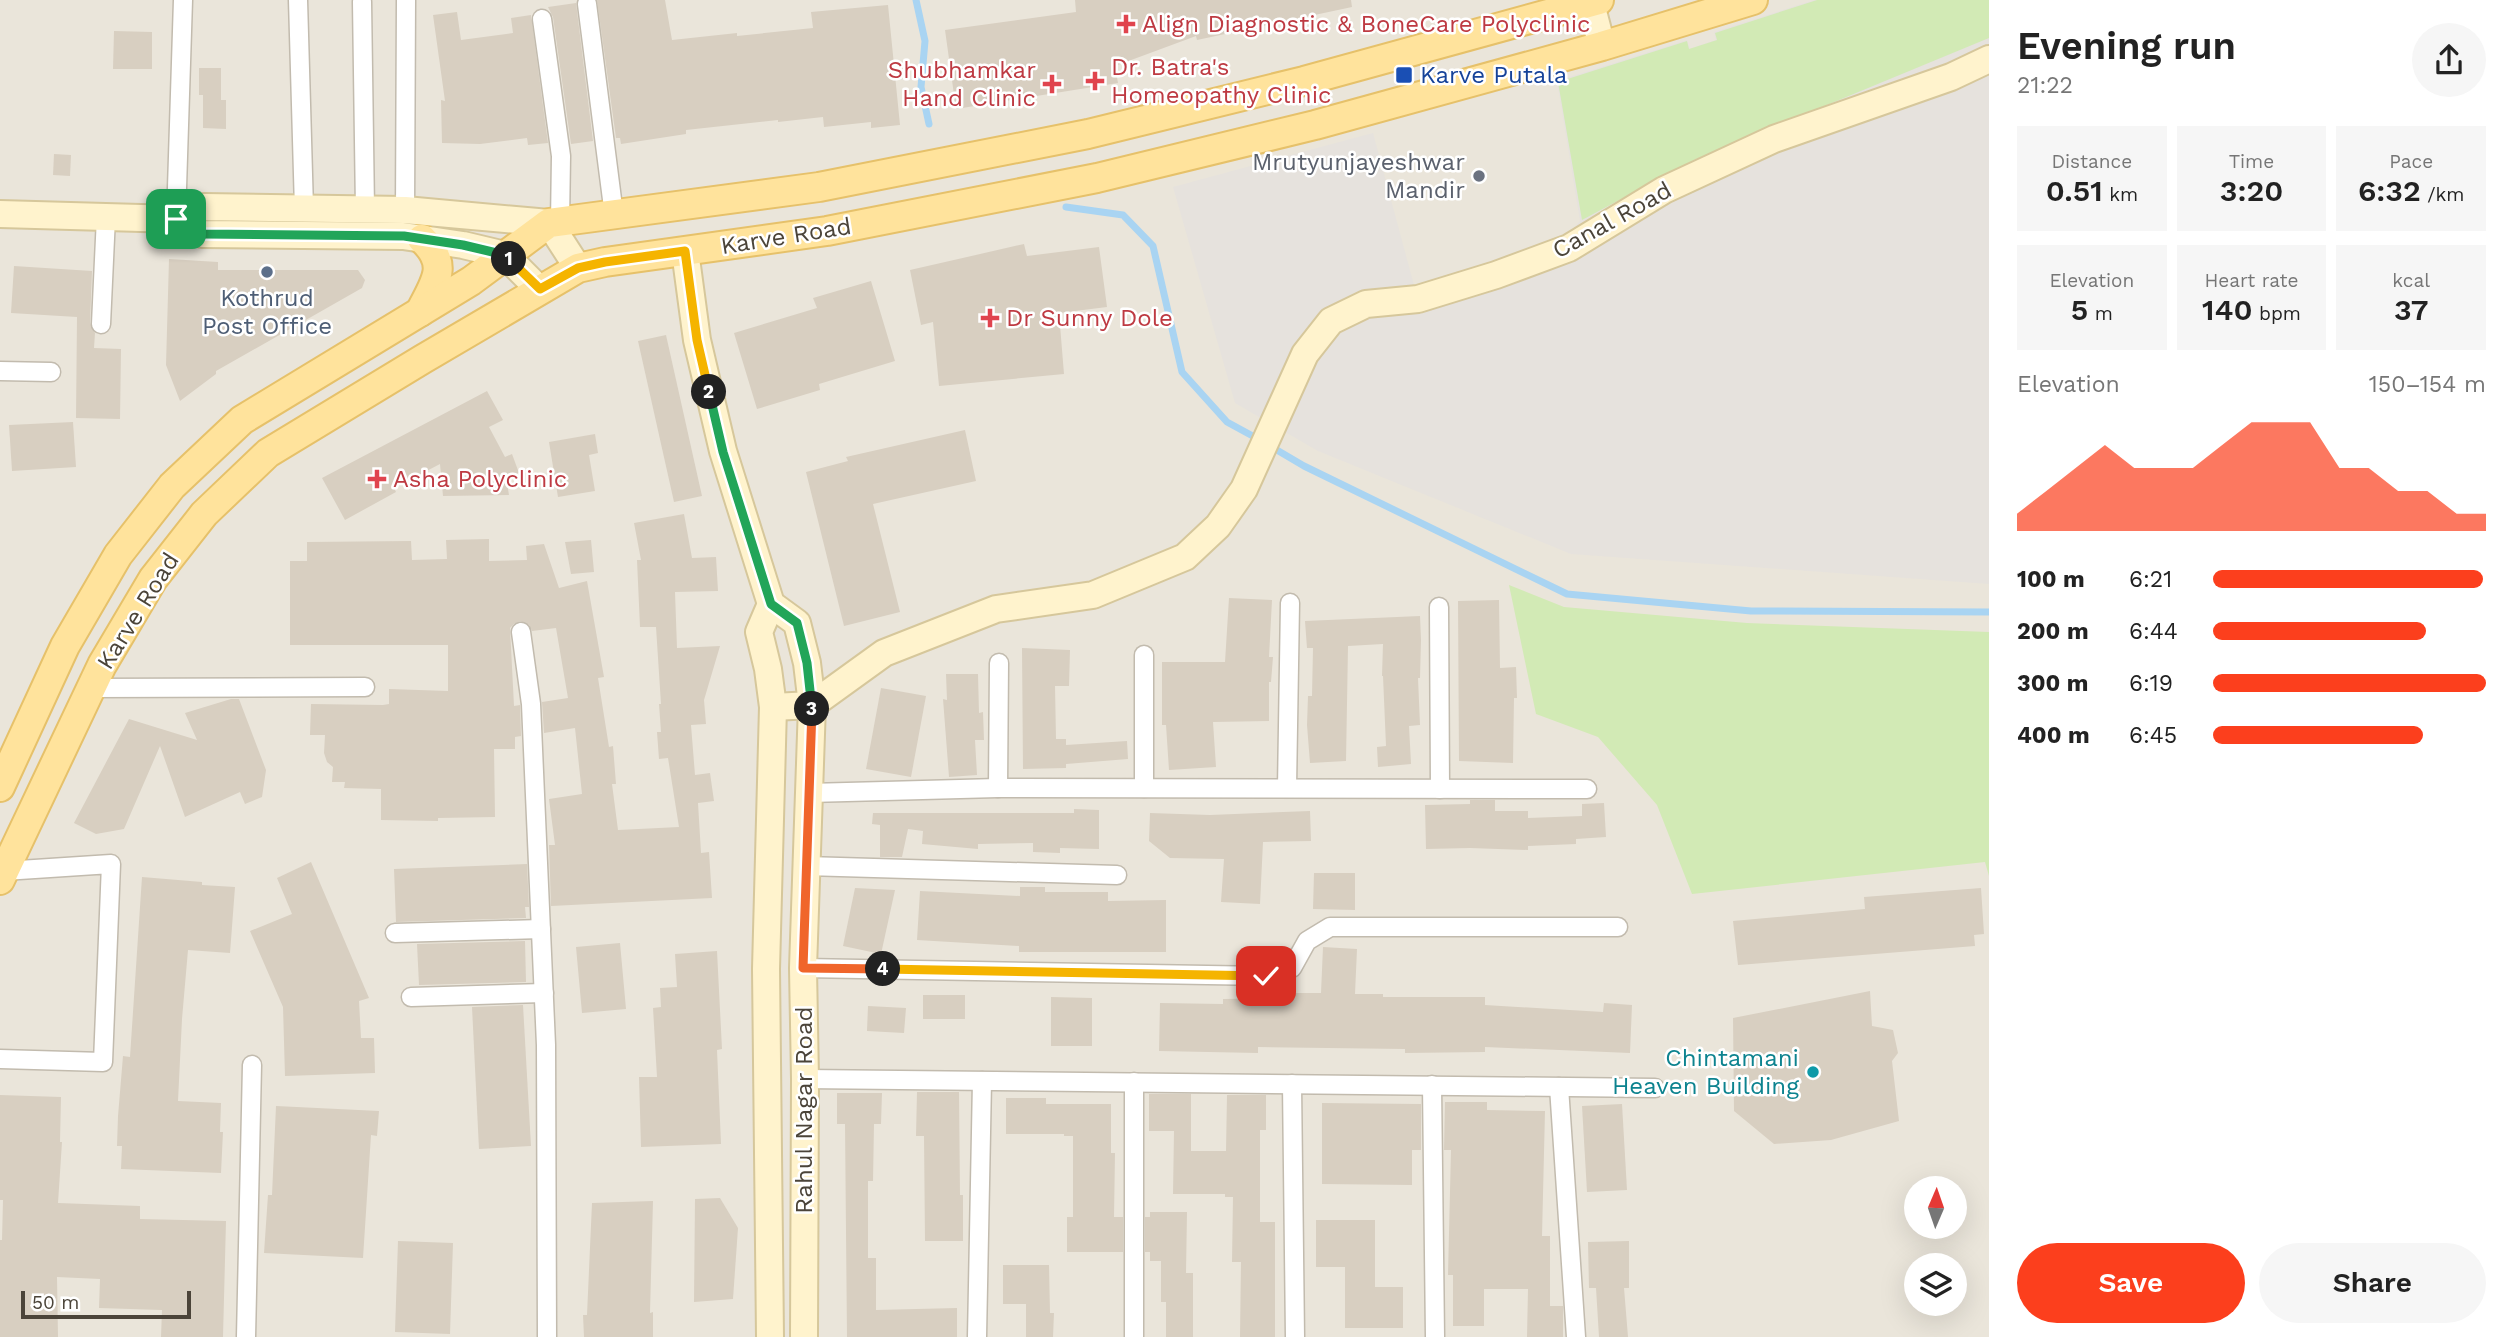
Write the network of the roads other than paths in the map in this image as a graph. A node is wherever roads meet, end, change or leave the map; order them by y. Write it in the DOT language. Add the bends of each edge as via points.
graph roads {
  1 [pos="183,0"];
  2 [pos="298,0"];
  3 [pos="406,0"];
  4 [pos="1753,0"];
  5 [pos="1593,1"];
  6 [pos="362,2"];
  7 [pos="587,4"];
  8 [pos="542,19"];
  9 [pos="1602,46"];
  10 [pos="1989,59"];
  11 [pos="304,209"];
  12 [pos="365,210"];
  13 [pos="405,210"];
  14 [pos="0,214"];
  15 [pos="614,215"];
  16 [pos="106,217"];
  17 [pos="176,219"];
  18 [pos="554,222"];
  19 [pos="422,239"];
  20 [pos="685,251"];
  21 [pos="505,255"];
  22 [pos="578,268"];
  23 [pos="540,289"];
  24 [pos="420,312"];
  25 [pos="101,324"];
  26 [pos="0,372"];
  27 [pos="51,372"];
  28 [pos="1290,603"];
  29 [pos="771,604"];
  30 [pos="1439,607"];
  31 [pos="521,632"];
  32 [pos="1144,655"];
  33 [pos="999,663"];
  34 [pos="365,687"];
  35 [pos="92,688"];
  36 [pos="812,705"];
  37 [pos="773,707"];
  38 [pos="0,787"];
  39 [pos="998,788"];
  40 [pos="1144,788"];
  41 [pos="1287,788"];
  42 [pos="1440,789"];
  43 [pos="1587,789"];
  44 [pos="809,793"];
  45 [pos="807,866"];
  46 [pos="1117,875"];
  47 [pos="2,876"];
  48 [pos="1618,927"];
  49 [pos="541,929"];
  50 [pos="395,933"];
  51 [pos="803,968"];
  52 [pos="544,993"];
  53 [pos="411,998"];
  54 [pos="0,1059"];
  55 [pos="252,1065"];
  56 [pos="805,1079"];
  57 [pos="982,1081"];
  58 [pos="1134,1082"];
  59 [pos="1292,1084"];
  60 [pos="1432,1086"];
  61 [pos="1559,1087"];
  62 [pos="1655,1088"];
  63 [pos="246,1337"];
  64 [pos="547,1337"];
  65 [pos="770,1337"];
  66 [pos="804,1337"];
  67 [pos="977,1337"];
  68 [pos="1134,1337"];
  69 [pos="1295,1337"];
  70 [pos="1435,1337"];
  71 [pos="1576,1337"];
  1 -- 17 [label="street"];
  2 -- 11 [label="street"];
  3 -- 13 [label="street"];
  4 -- 9 [label="main road, Karve Road"];
  5 -- 9 [label="street"];
  5 -- 15 [label="main road, Karve Road" via="1304,81 1088,134 820,187"];
  6 -- 12 [label="street"];
  7 -- 15 [label="street"];
  8 -- 18 [label="street" via="561,156"];
  9 -- 20 [label="main road, Karve Road" via="1315,125 1097,178 827,231"];
  10 -- 36 [label="street, Canal Road" via="1951,78 1774,139 1664,190 1569,248 1418,299 1366,304 1331,321 1306,354 1244,489 1218,526 1185,557 1093,595 996,609 884,653"];
  11 -- 12 [label="street"];
  11 -- 17 [label="street" via="204,207"];
  12 -- 13 [label="street"];
  13 -- 18 [label="street"];
  14 -- 16 [label="street"];
  15 -- 18 [label="main road, Karve Road"];
  16 -- 17 [label="street"];
  16 -- 25 [label="street"];
  17 -- 19 [label="street" via="202,234"];
  18 -- 21 [label="main road, Karve Road"];
  18 -- 22 [label="street"];
  19 -- 21 [label="street"];
  19 -- 24 [label="main road" via="433,250 439,268"];
  20 -- 22 [label="main road, Karve Road"];
  20 -- 29 [label="street" via="697,340 723,452"];
  21 -- 23 [label="street"];
  21 -- 24 [label="main road, Karve Road"];
  22 -- 23 [label="main road, Karve Road"];
  23 -- 35 [label="main road, Karve Road" via="268,453 204,514 153,579"];
  24 -- 38 [label="main road, Karve Road" via="242,420 172,486 118,555 65,646"];
  26 -- 27 [label="street"];
  28 -- 41 [label="street"];
  29 -- 36 [label="street, Rahul Nagar Road" via="797,623"];
  29 -- 37 [label="street, Rahul Nagar Road" via="759,632"];
  30 -- 42 [label="street"];
  31 -- 49 [label="street" via="531,704"];
  32 -- 40 [label="street"];
  33 -- 39 [label="street"];
  34 -- 35 [label="street"];
  35 -- 47 [label="main road, Karve Road"];
  36 -- 37 [label="street"];
  36 -- 44 [label="street, Rahul Nagar Road"];
  37 -- 65 [label="street, Rahul Nagar Road" via="766,969"];
  39 -- 40 [label="street"];
  39 -- 44 [label="street"];
  40 -- 41 [label="street"];
  41 -- 42 [label="street"];
  42 -- 43 [label="street"];
  44 -- 45 [label="street, Rahul Nagar Road"];
  45 -- 46 [label="street"];
  45 -- 51 [label="street, Rahul Nagar Road"];
  47 -- 54 [label="street" via="111,864 103,1062"];
  48 -- 51 [label="street" via="1330,927 1307,941 1292,968 1266,976"];
  49 -- 50 [label="street"];
  49 -- 52 [label="street"];
  51 -- 56 [label="street, Rahul Nagar Road"];
  52 -- 53 [label="street"];
  52 -- 64 [label="street"];
  55 -- 63 [label="street"];
  56 -- 57 [label="street"];
  56 -- 66 [label="street, Rahul Nagar Road"];
  57 -- 58 [label="street"];
  57 -- 67 [label="street"];
  58 -- 59 [label="street"];
  58 -- 68 [label="street"];
  59 -- 60 [label="street"];
  59 -- 69 [label="street"];
  60 -- 61 [label="street"];
  60 -- 70 [label="street"];
  61 -- 62 [label="street"];
  61 -- 71 [label="street"];
}
